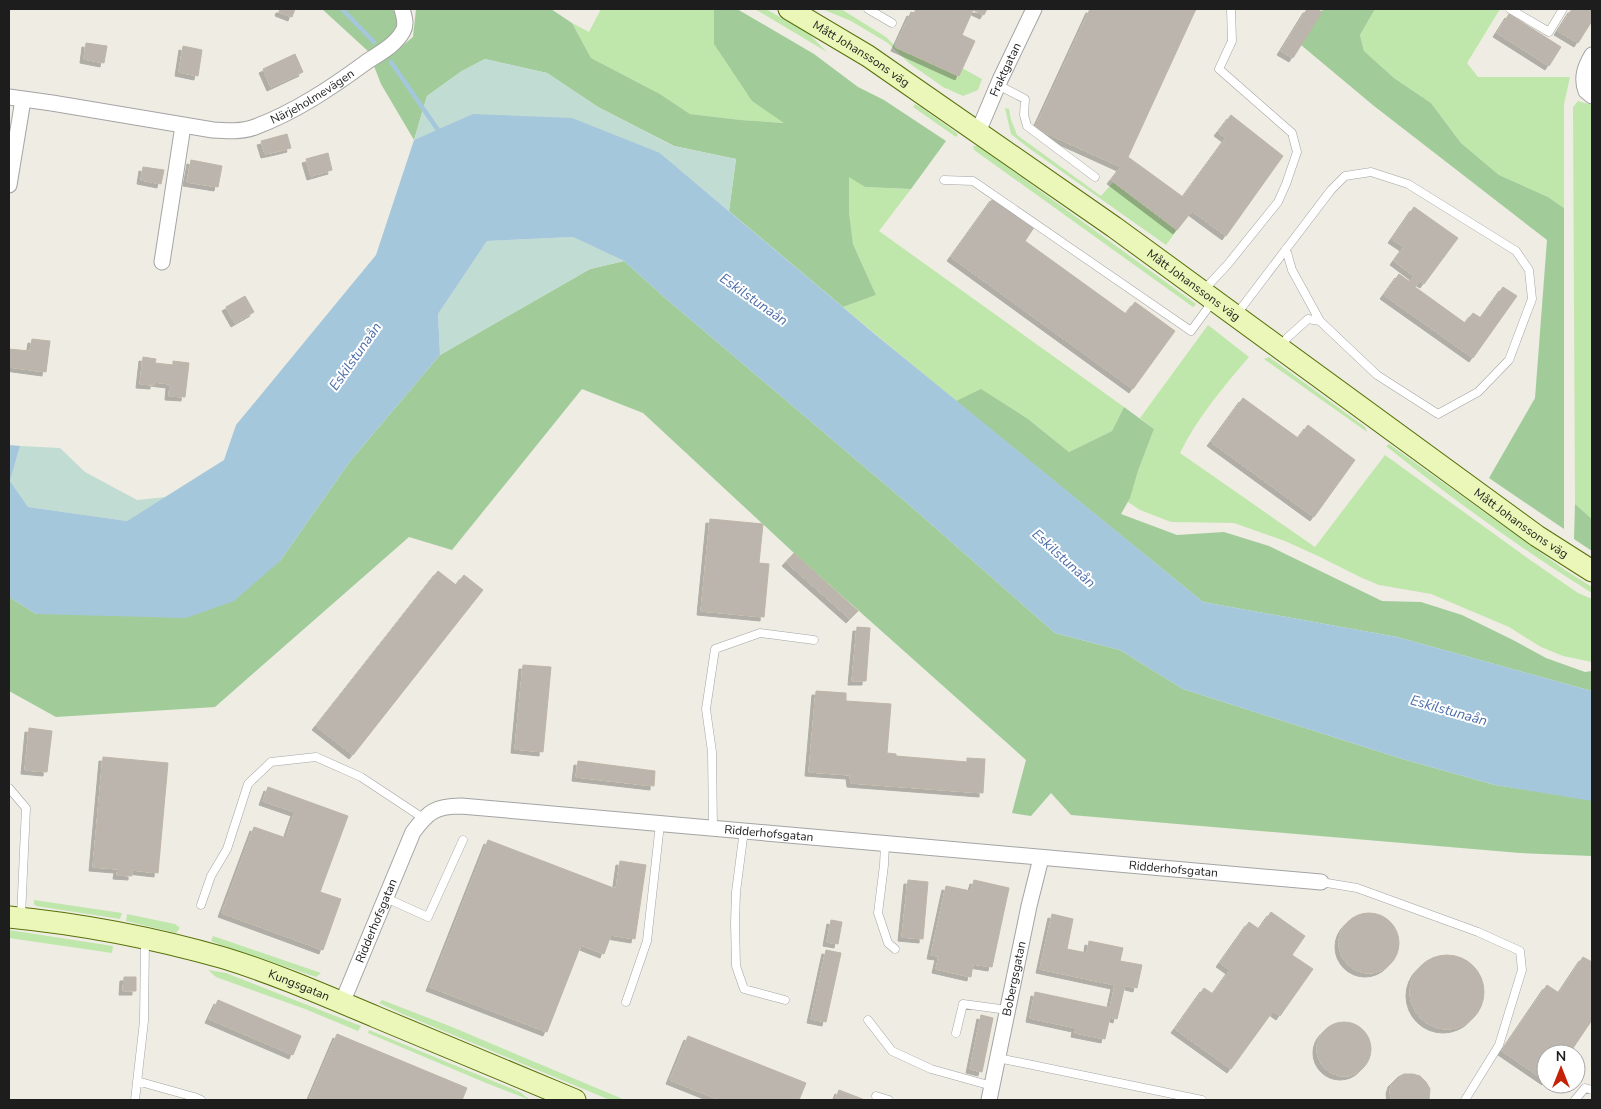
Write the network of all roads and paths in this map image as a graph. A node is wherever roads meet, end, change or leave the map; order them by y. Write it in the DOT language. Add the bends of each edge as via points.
graph roads {
  1 [pos="402,9"];
  2 [pos="789,9"];
  3 [pos="868,9"];
  4 [pos="1034,9"];
  5 [pos="1232,9"];
  6 [pos="1510,9"];
  7 [pos="1563,9"];
  8 [pos="892,23"];
  9 [pos="1592,55"];
  10 [pos="998,85"];
  11 [pos="1589,94"];
  12 [pos="16,98"];
  13 [pos="183,126"];
  14 [pos="978,132"];
  15 [pos="1095,177"];
  16 [pos="944,180"];
  17 [pos="9,184"];
  18 [pos="1286,249"];
  19 [pos="162,262"];
  20 [pos="1207,296"];
  21 [pos="1235,317"];
  22 [pos="1320,321"];
  23 [pos="1279,349"];
  24 [pos="1592,571"];
  25 [pos="814,640"];
  26 [pos="9,788"];
  27 [pos="423,818"];
  28 [pos="660,824"];
  29 [pos="713,828"];
  30 [pos="744,830"];
  31 [pos="463,840"];
  32 [pos="885,843"];
  33 [pos="1041,858"];
  34 [pos="1321,882"];
  35 [pos="386,898"];
  36 [pos="201,905"];
  37 [pos="15,918"];
  38 [pos="145,938"];
  39 [pos="895,949"];
  40 [pos="785,1000"];
  41 [pos="626,1002"];
  42 [pos="342,1003"];
  43 [pos="1008,1010"];
  44 [pos="868,1020"];
  45 [pos="956,1033"];
  46 [pos="998,1058"];
  47 [pos="137,1081"];
  48 [pos="1592,1090"];
  49 [pos="990,1093"];
  50 [pos="876,1096"];
  51 [pos="135,1100"];
  52 [pos="201,1100"];
  53 [pos="575,1100"];
  54 [pos="889,1100"];
  55 [pos="1202,1100"];
  56 [pos="1465,1100"];
  57 [pos="1575,1100"];
  1 -- 13 [label="street, Närjeholmevägen" via="404,30 392,45 308,101 254,128 226,131"];
  2 -- 14 [label="street, Mått Johanssons väg" via="868,56"];
  3 -- 8 [label="lane"];
  4 -- 10 [label="street, Fraktgatan"];
  5 -- 20 [label="lane" via="1232,41 1219,69 1292,132 1297,152 1278,202 1228,264"];
  6 -- 7 [label="lane" via="1549,32"];
  9 -- 11 [label="street" via="1584,71 1584,86"];
  10 -- 14 [label="street, Fraktgatan"];
  10 -- 15 [label="lane" via="1025,99 1027,126"];
  12 -- 13 [label="street, Närjeholmevägen"];
  12 -- 17 [label="street, Närjeholmevägen"];
  13 -- 19 [label="street"];
  14 -- 20 [label="street, Mått Johanssons väg"];
  16 -- 20 [label="lane" via="973,181 1191,331"];
  18 -- 21 [label="lane"];
  18 -- 22 [label="lane" via="1292,270"];
  18 -- 22 [label="lane" via="1345,176 1371,172 1408,184 1500,241 1516,251 1529,270 1532,299 1509,360 1478,392 1438,414 1377,375"];
  20 -- 21 [label="street, Mått Johanssons väg"];
  21 -- 23 [label="street, Mått Johanssons väg"];
  22 -- 23 [label="lane" via="1308,319"];
  23 -- 24 [label="street, Mått Johanssons väg" via="1537,536"];
  25 -- 29 [label="lane" via="760,633 715,649 706,709 712,752"];
  26 -- 37 [label="lane" via="26,808"];
  27 -- 28 [label="street, Ridderhofsgatan" via="435,809 461,806"];
  27 -- 35 [label="street, Ridderhofsgatan" via="413,832"];
  27 -- 36 [label="lane" via="361,777 316,757 271,762 248,784 228,850 211,876"];
  28 -- 29 [label="street, Ridderhofsgatan"];
  28 -- 41 [label="lane" via="647,941"];
  29 -- 30 [label="street, Ridderhofsgatan"];
  30 -- 32 [label="street, Ridderhofsgatan"];
  30 -- 40 [label="lane" via="736,892 736,966 744,988"];
  31 -- 35 [label="lane" via="428,917"];
  32 -- 33 [label="street, Ridderhofsgatan"];
  32 -- 39 [label="lane" via="878,913 888,943"];
  33 -- 34 [label="street, Ridderhofsgatan"];
  33 -- 43 [label="street, Bobergsgatan"];
  34 -- 56 [label="lane" via="1357,888 1478,932 1520,951 1522,970 1499,1045"];
  35 -- 42 [label="street, Ridderhofsgatan"];
  37 -- 38 [label="street, Kungsgatan"];
  38 -- 42 [label="street, Kungsgatan" via="225,959"];
  38 -- 47 [label="lane" via="144,1021"];
  42 -- 53 [label="street, Kungsgatan"];
  43 -- 45 [label="lane" via="963,1004"];
  43 -- 46 [label="street, Bobergsgatan"];
  44 -- 49 [label="lane" via="892,1050"];
  46 -- 49 [label="street, Bobergsgatan"];
  46 -- 55 [label="lane"];
  47 -- 51 [label="lane"];
  47 -- 52 [label="lane"];
  48 -- 57 [label="lane" via="1586,1088"];
  50 -- 54 [label="lane"];
}
